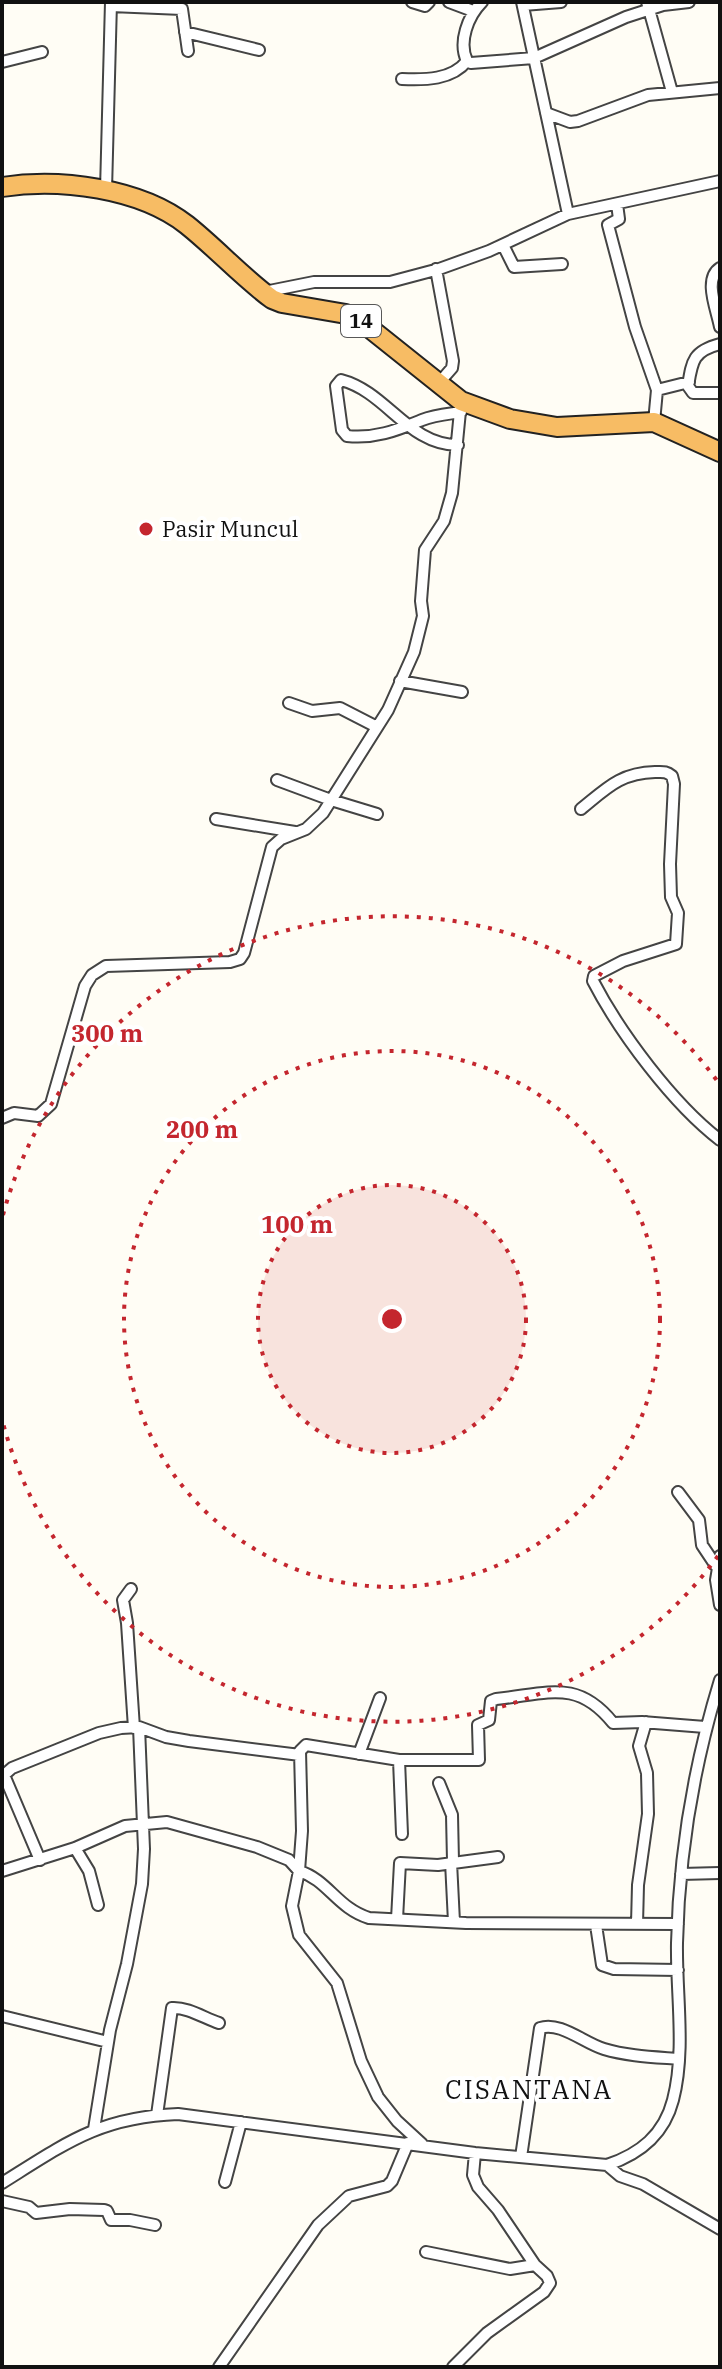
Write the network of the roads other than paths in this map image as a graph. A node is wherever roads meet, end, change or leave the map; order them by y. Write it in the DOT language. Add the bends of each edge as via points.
graph roads {
  1 [pos="412,2"];
  2 [pos="429,2"];
  3 [pos="449,2"];
  4 [pos="482,2"];
  5 [pos="561,2"];
  6 [pos="689,2"];
  7 [pos="522,3"];
  8 [pos="111,4"];
  9 [pos="648,6"];
  10 [pos="473,11"];
  11 [pos="185,32"];
  12 [pos="259,50"];
  13 [pos="188,51"];
  14 [pos="42,52"];
  15 [pos="534,58"];
  16 [pos="467,61"];
  17 [pos="2,62"];
  18 [pos="402,79"];
  19 [pos="720,88"];
  20 [pos="672,92"];
  21 [pos="546,113"];
  22 [pos="720,181"];
  23 [pos="2,187"];
  24 [pos="106,190"];
  25 [pos="617,204"];
  26 [pos="568,214"];
  27 [pos="503,245"];
  28 [pos="562,264"];
  29 [pos="720,268"];
  30 [pos="436,269"];
  31 [pos="263,292"];
  32 [pos="720,327"];
  33 [pos="720,344"];
  34 [pos="689,382"];
  35 [pos="438,384"];
  36 [pos="657,390"];
  37 [pos="720,393"];
  38 [pos="461,406"];
  39 [pos="654,422"];
  40 [pos="408,427"];
  41 [pos="458,445"];
  42 [pos="720,452"];
  43 [pos="400,681"];
  44 [pos="462,692"];
  45 [pos="289,703"];
  46 [pos="377,727"];
  47 [pos="277,780"];
  48 [pos="331,800"];
  49 [pos="581,809"];
  50 [pos="377,814"];
  51 [pos="216,819"];
  52 [pos="297,832"];
  53 [pos="2,1118"];
  54 [pos="720,1140"];
  55 [pos="678,1492"];
  56 [pos="718,1561"];
  57 [pos="131,1589"];
  58 [pos="720,1605"];
  59 [pos="719,1687"];
  60 [pos="380,1698"];
  61 [pos="646,1722"];
  62 [pos="705,1727"];
  63 [pos="136,1728"];
  64 [pos="359,1754"];
  65 [pos="300,1755"];
  66 [pos="399,1760"];
  67 [pos="439,1783"];
  68 [pos="143,1824"];
  69 [pos="402,1834"];
  70 [pos="75,1848"];
  71 [pos="498,1857"];
  72 [pos="40,1860"];
  73 [pos="452,1862"];
  74 [pos="2,1871"];
  75 [pos="299,1871"];
  76 [pos="720,1873"];
  77 [pos="681,1874"];
  78 [pos="98,1905"];
  79 [pos="397,1919"];
  80 [pos="454,1922"];
  81 [pos="637,1924"];
  82 [pos="678,1924"];
  83 [pos="596,1925"];
  84 [pos="678,1970"];
  85 [pos="2,2016"];
  86 [pos="219,2023"];
  87 [pos="108,2042"];
  88 [pos="679,2059"];
  89 [pos="157,2115"];
  90 [pos="241,2122"];
  91 [pos="94,2129"];
  92 [pos="408,2143"];
  93 [pos="424,2145"];
  94 [pos="475,2153"];
  95 [pos="521,2157"];
  96 [pos="607,2165"];
  97 [pos="225,2182"];
  98 [pos="2,2183"];
  99 [pos="2,2201"];
  100 [pos="155,2225"];
  101 [pos="720,2229"];
  102 [pos="426,2252"];
  103 [pos="535,2265"];
  104 [pos="219,2367"];
  105 [pos="453,2367"];
  1 -- 2 [label="street"];
  3 -- 10 [label="street"];
  4 -- 10 [label="street"];
  5 -- 7 [label="street"];
  6 -- 9 [label="street"];
  7 -- 15 [label="street"];
  8 -- 11 [label="street" via="181,9"];
  8 -- 24 [label="street"];
  9 -- 15 [label="street"];
  9 -- 20 [label="street"];
  10 -- 16 [label="street" via="463,52"];
  11 -- 12 [label="street"];
  11 -- 13 [label="street"];
  14 -- 17 [label="street"];
  15 -- 16 [label="street"];
  15 -- 21 [label="street"];
  16 -- 18 [label="street" via="456,73"];
  19 -- 20 [label="street"];
  20 -- 21 [label="street" via="635,99 578,121"];
  21 -- 26 [label="street"];
  22 -- 25 [label="street"];
  23 -- 24 [label="highway, 14" via="45,184"];
  24 -- 31 [label="highway, 14" via="185,223"];
  25 -- 26 [label="street"];
  25 -- 36 [label="street" via="619,219 608,225"];
  26 -- 27 [label="street"];
  27 -- 28 [label="street" via="514,267"];
  27 -- 30 [label="street"];
  29 -- 32 [label="street" via="711,282"];
  30 -- 31 [label="street" via="390,282 314,282"];
  30 -- 35 [label="street" via="453,361"];
  31 -- 35 [label="highway, 14" via="282,303 346,314 362,322"];
  33 -- 34 [label="street" via="696,355"];
  34 -- 36 [label="street"];
  34 -- 37 [label="street" via="693,393"];
  35 -- 38 [label="highway, 14"];
  36 -- 39 [label="street"];
  38 -- 39 [label="highway, 14" via="540,425"];
  38 -- 40 [label="street"];
  38 -- 41 [label="street"];
  39 -- 42 [label="highway, 14"];
  40 -- 40 [label="street" via="378,436 346,436 338,382 344,380 379,402"];
  40 -- 41 [label="street" via="436,444"];
  41 -- 43 [label="street" via="448,510 425,550 419,635"];
  43 -- 44 [label="street"];
  43 -- 46 [label="street"];
  45 -- 46 [label="street" via="312,711 345,709"];
  46 -- 48 [label="street"];
  47 -- 48 [label="street"];
  48 -- 50 [label="street"];
  48 -- 52 [label="street" via="314,822"];
  49 -- 54 [label="street" via="620,778 644,772 672,776 670,893 678,913 676,944 623,961 593,981 642,1056 696,1122"];
  51 -- 52 [label="street"];
  52 -- 53 [label="street" via="276,842 269,853 240,959 98,970 85,986 51,1104 38,1116 14,1113"];
  55 -- 56 [label="street" via="699,1520 702,1545"];
  56 -- 58 [label="street"];
  57 -- 63 [label="street" via="123,1600"];
  59 -- 62 [label="street"];
  60 -- 64 [label="street"];
  61 -- 62 [label="street"];
  61 -- 66 [label="street" via="613,1723 594,1702 570,1691 496,1699 491,1701 489,1720 478,1725 479,1760"];
  61 -- 81 [label="street" via="639,1746 647,1773 648,1814"];
  62 -- 77 [label="street"];
  63 -- 65 [label="street" via="177,1739"];
  63 -- 68 [label="street"];
  63 -- 72 [label="street" via="99,1733 7,1770 4,1780"];
  64 -- 65 [label="street" via="306,1745"];
  64 -- 66 [label="street"];
  65 -- 75 [label="street"];
  66 -- 69 [label="street"];
  67 -- 73 [label="street" via="452,1815"];
  68 -- 70 [label="street" via="125,1826"];
  68 -- 75 [label="street" via="183,1824 257,1847 289,1860"];
  68 -- 87 [label="street" via="142,1884"];
  70 -- 72 [label="street"];
  70 -- 78 [label="street" via="89,1871"];
  71 -- 73 [label="street"];
  72 -- 74 [label="street"];
  73 -- 79 [label="street" via="400,1863"];
  73 -- 80 [label="street"];
  75 -- 79 [label="street" via="320,1881 356,1914"];
  75 -- 93 [label="street" via="292,1906 299,1935 337,1983 378,2097"];
  76 -- 77 [label="street"];
  77 -- 82 [label="street"];
  79 -- 80 [label="street"];
  80 -- 83 [label="street"];
  81 -- 82 [label="street"];
  81 -- 83 [label="street"];
  82 -- 84 [label="street"];
  83 -- 84 [label="street" via="602,1965"];
  84 -- 88 [label="street"];
  85 -- 87 [label="street"];
  86 -- 89 [label="street" via="172,2008"];
  87 -- 91 [label="street"];
  88 -- 95 [label="street" via="604,2049 567,2031 540,2028"];
  88 -- 96 [label="street" via="673,2102 657,2134 646,2147"];
  89 -- 90 [label="street"];
  89 -- 91 [label="street"];
  90 -- 92 [label="street"];
  90 -- 97 [label="street"];
  91 -- 98 [label="street"];
  92 -- 93 [label="street"];
  92 -- 104 [label="street" via="387,2186 349,2196 322,2221"];
  93 -- 94 [label="street"];
  94 -- 95 [label="street"];
  94 -- 103 [label="street" via="474,2181"];
  95 -- 96 [label="street"];
  96 -- 101 [label="street"];
  99 -- 100 [label="street" via="36,2213 104,2210 111,2220"];
  102 -- 103 [label="street" via="510,2269"];
  103 -- 105 [label="street" via="550,2285 487,2333"];
}
